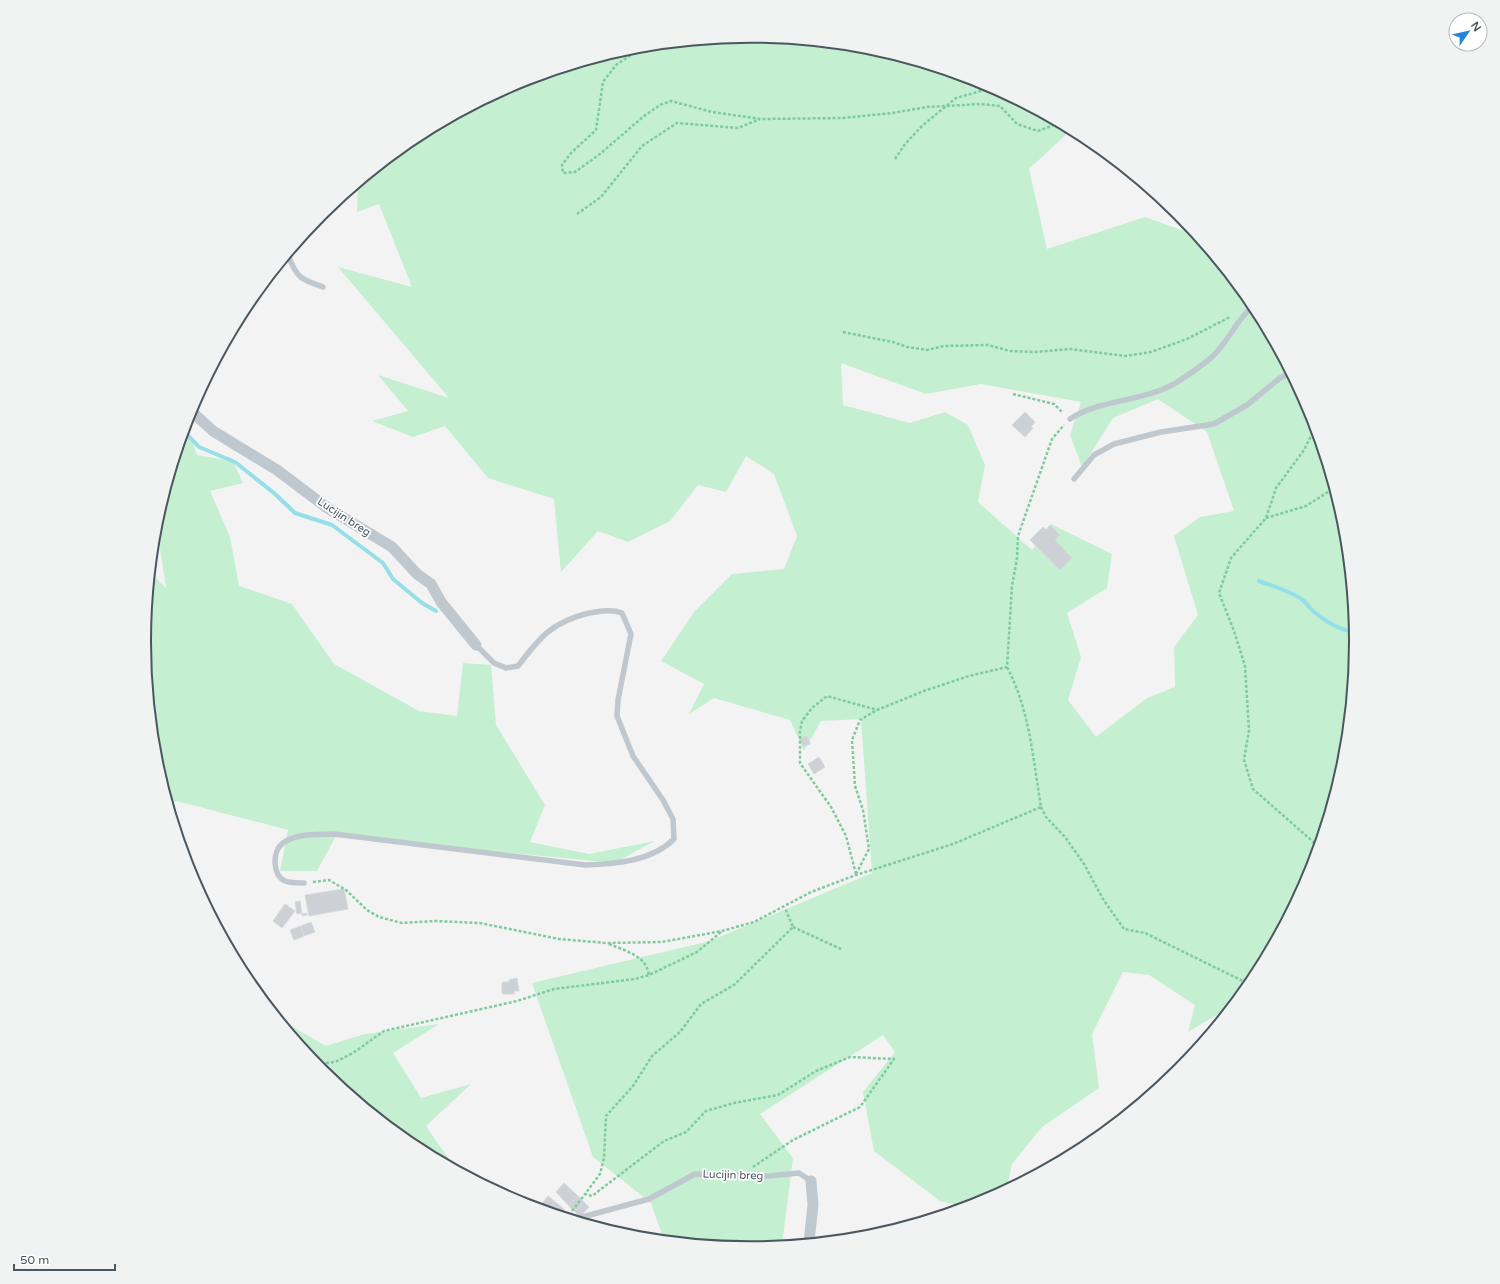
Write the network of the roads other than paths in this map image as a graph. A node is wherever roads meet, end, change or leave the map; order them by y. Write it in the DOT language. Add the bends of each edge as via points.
graph roads {
  1 [pos="290,259"];
  2 [pos="323,287"];
  3 [pos="1248,309"];
  4 [pos="1286,375"];
  5 [pos="196,416"];
  6 [pos="1070,419"];
  7 [pos="1074,478"];
  8 [pos="476,645"];
  9 [pos="304,884"];
  10 [pos="811,1180"];
  11 [pos="582,1217"];
  12 [pos="809,1238"];
  1 -- 2 [label="lane" via="303,280"];
  3 -- 6 [label="lane" via="1214,356 1174,384 1146,395 1079,413"];
  4 -- 7 [label="lane" via="1247,405 1214,424 1160,432 1114,444 1094,455"];
  5 -- 8 [label="street, Lucijin breg" via="213,431 277,470 326,507 392,547 417,574 431,584 441,602"];
  8 -- 9 [label="lane" via="494,663 506,668 518,666 536,643 554,626 570,618 611,610 622,613 631,634 617,716 633,756 673,819 674,839 665,848 645,856 615,864 585,865 334,834 296,837 281,844 275,854 275,865 285,881"];
  10 -- 11 [label="lane, Lucijin breg" via="799,1172 769,1176 695,1174 649,1199"];
  10 -- 12 [label="street, Lucijin breg"];
}
